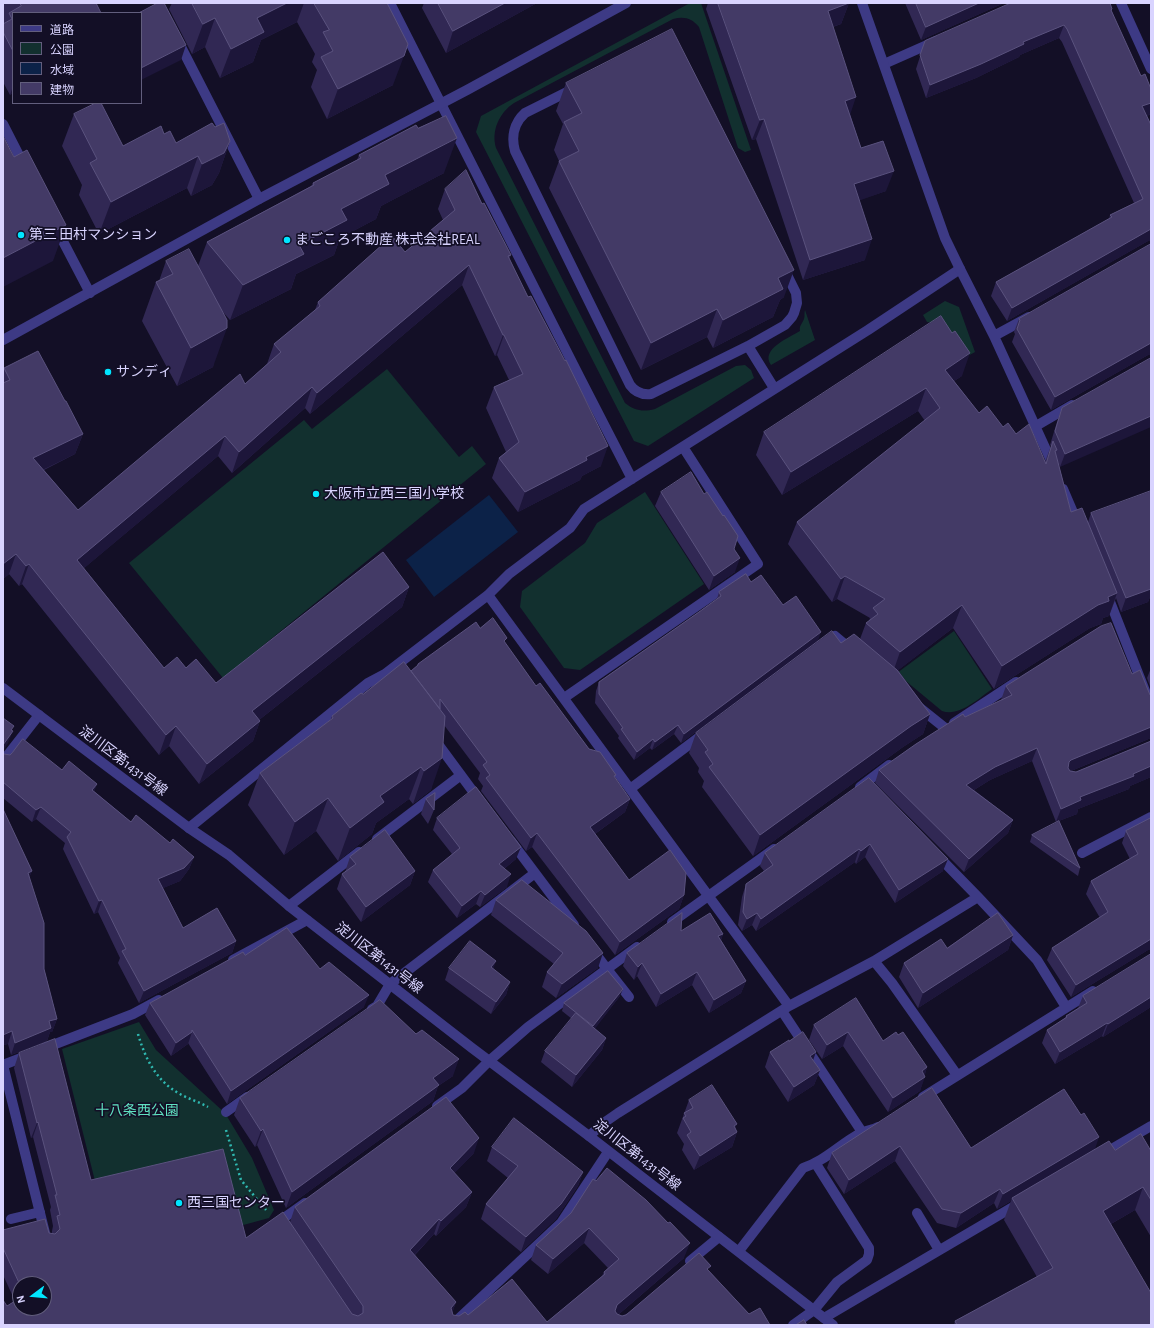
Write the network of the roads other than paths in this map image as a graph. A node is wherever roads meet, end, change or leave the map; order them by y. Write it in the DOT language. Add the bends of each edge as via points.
graph roads {
  1 [pos="390,3"];
  2 [pos="626,3"];
  3 [pos="862,3"];
  4 [pos="1121,3"];
  5 [pos="173,31"];
  6 [pos="944,38"];
  7 [pos="884,64"];
  8 [pos="1151,69"];
  9 [pos="441,103"];
  10 [pos="3,124"];
  11 [pos="31,178"];
  12 [pos="259,199"];
  13 [pos="52,220"];
  14 [pos="960,269"];
  15 [pos="90,293"];
  16 [pos="1035,313"];
  17 [pos="994,336"];
  18 [pos="3,340"];
  19 [pos="748,346"];
  20 [pos="774,388"];
  21 [pos="1083,399"];
  22 [pos="1036,426"];
  23 [pos="682,447"];
  24 [pos="632,478"];
  25 [pos="1081,531"];
  26 [pos="1102,582"];
  27 [pos="488,595"];
  28 [pos="1120,625"];
  29 [pos="1107,629"];
  30 [pos="816,651"];
  31 [pos="860,657"];
  32 [pos="385,674"];
  33 [pos="1022,679"];
  34 [pos="392,683"];
  35 [pos="3,688"];
  36 [pos="564,698"];
  37 [pos="914,703"];
  38 [pos="1151,706"];
  39 [pos="39,715"];
  40 [pos="428,732"];
  41 [pos="707,732"];
  42 [pos="3,761"];
  43 [pos="895,761"];
  44 [pos="461,775"];
  45 [pos="630,789"];
  46 [pos="852,792"];
  47 [pos="487,810"];
  48 [pos="1151,817"];
  49 [pos="189,828"];
  50 [pos="504,833"];
  51 [pos="782,843"];
  52 [pos="930,848"];
  53 [pos="1082,853"];
  54 [pos="535,873"];
  55 [pos="708,896"];
  56 [pos="978,897"];
  57 [pos="289,906"];
  58 [pos="307,920"];
  59 [pos="664,928"];
  60 [pos="578,931"];
  61 [pos="645,942"];
  62 [pos="588,944"];
  63 [pos="874,961"];
  64 [pos="221,966"];
  65 [pos="607,969"];
  66 [pos="390,984"];
  67 [pos="1103,985"];
  68 [pos="167,996"];
  69 [pos="629,997"];
  70 [pos="1066,1007"];
  71 [pos="785,1009"];
  72 [pos="364,1014"];
  73 [pos="489,1061"];
  74 [pos="3,1065"];
  75 [pos="957,1075"];
  76 [pos="258,1090"];
  77 [pos="912,1104"];
  78 [pos="226,1112"];
  79 [pos="427,1113"];
  80 [pos="887,1121"];
  81 [pos="1151,1126"];
  82 [pos="862,1132"];
  83 [pos="589,1136"];
  84 [pos="608,1152"];
  85 [pos="1096,1158"];
  86 [pos="816,1164"];
  87 [pos="313,1196"];
  88 [pos="1028,1198"];
  89 [pos="40,1212"];
  90 [pos="917,1213"];
  91 [pos="11,1219"];
  92 [pos="290,1232"];
  93 [pos="719,1237"];
  94 [pos="48,1243"];
  95 [pos="940,1250"];
  96 [pos="739,1251"];
  97 [pos="681,1269"];
  98 [pos="814,1310"];
  99 [pos="824,1318"];
  100 [pos="452,1325"];
  101 [pos="793,1325"];
  102 [pos="833,1325"];
  1 -- 9 [label="street"];
  2 -- 9 [label="street"];
  3 -- 7 [label="street"];
  4 -- 8 [label="street"];
  5 -- 12 [label="street"];
  6 -- 7 [label="street"];
  7 -- 14 [label="street" via="945,238"];
  9 -- 12 [label="street"];
  9 -- 24 [label="street"];
  10 -- 11 [label="street"];
  12 -- 15 [label="street"];
  13 -- 15 [label="street"];
  14 -- 17 [label="street"];
  14 -- 20 [label="street"];
  15 -- 18 [label="street"];
  16 -- 17 [label="street"];
  17 -- 22 [label="street"];
  19 -- 19 [label="street" via="651,394 643,394 633,388 515,151 513,132 524,113 671,40 796,293 796,308 789,321"];
  19 -- 20 [label="street"];
  20 -- 23 [label="street"];
  21 -- 22 [label="street"];
  22 -- 25 [label="street"];
  23 -- 24 [label="street"];
  23 -- 36 [label="street" via="758,564"];
  24 -- 27 [label="street" via="584,509 570,528 509,574"];
  26 -- 28 [label="street"];
  27 -- 32 [label="street"];
  27 -- 36 [label="street"];
  28 -- 29 [label="street"];
  28 -- 38 [label="street"];
  30 -- 31 [label="street" via="835,636"];
  32 -- 34 [label="street"];
  32 -- 49 [label="street" via="368,683"];
  33 -- 37 [label="street" via="942,730"];
  35 -- 39 [label="street, 淀川区第1431号線"];
  36 -- 45 [label="street"];
  39 -- 42 [label="street"];
  39 -- 49 [label="street, 淀川区第1431号線"];
  40 -- 44 [label="street"];
  41 -- 45 [label="street"];
  43 -- 46 [label="street" via="868,786"];
  44 -- 47 [label="street"];
  44 -- 57 [label="street"];
  45 -- 55 [label="street"];
  48 -- 53 [label="street"];
  49 -- 57 [label="street, 淀川区第1431号線" via="229,855"];
  50 -- 54 [label="street"];
  51 -- 55 [label="street"];
  52 -- 56 [label="street"];
  54 -- 60 [label="street"];
  54 -- 66 [label="street"];
  55 -- 59 [label="street"];
  55 -- 71 [label="street"];
  56 -- 63 [label="street"];
  56 -- 70 [label="street" via="1037,960"];
  57 -- 58 [label="street, 淀川区第1431号線"];
  58 -- 64 [label="street"];
  58 -- 66 [label="street, 淀川区第1431号線"];
  61 -- 65 [label="street"];
  62 -- 65 [label="street"];
  63 -- 71 [label="street"];
  63 -- 75 [label="street"];
  65 -- 69 [label="street"];
  65 -- 73 [label="street" via="528,1028"];
  66 -- 72 [label="street" via="376,1006"];
  66 -- 73 [label="street, 淀川区第1431号線"];
  67 -- 70 [label="street"];
  68 -- 74 [label="street" via="132,1014"];
  70 -- 75 [label="street"];
  71 -- 82 [label="street"];
  71 -- 83 [label="street" via="618,1113"];
  73 -- 79 [label="street" via="462,1088"];
  73 -- 83 [label="street, 淀川区第1431号線"];
  74 -- 89 [label="street"];
  75 -- 77 [label="street"];
  76 -- 78 [label="street"];
  80 -- 82 [label="street" via="874,1129"];
  81 -- 85 [label="street"];
  82 -- 86 [label="street"];
  83 -- 84 [label="street, 淀川区第1431号線"];
  84 -- 93 [label="street, 淀川区第1431号線"];
  84 -- 100 [label="street" via="561,1223"];
  86 -- 96 [label="street" via="803,1168"];
  86 -- 98 [label="street" via="868,1248 869,1254 867,1260 837,1282"];
  87 -- 92 [label="street" via="281,1220"];
  88 -- 95 [label="street"];
  89 -- 91 [label="street"];
  89 -- 94 [label="street"];
  90 -- 95 [label="street"];
  93 -- 96 [label="street, 淀川区第1431号線"];
  93 -- 97 [label="street"];
  95 -- 99 [label="street"];
  96 -- 98 [label="street, 淀川区第1431号線"];
  98 -- 99 [label="street, 淀川区第1431号線"];
  98 -- 101 [label="street"];
  99 -- 102 [label="street, 淀川区第1431号線"];
}
